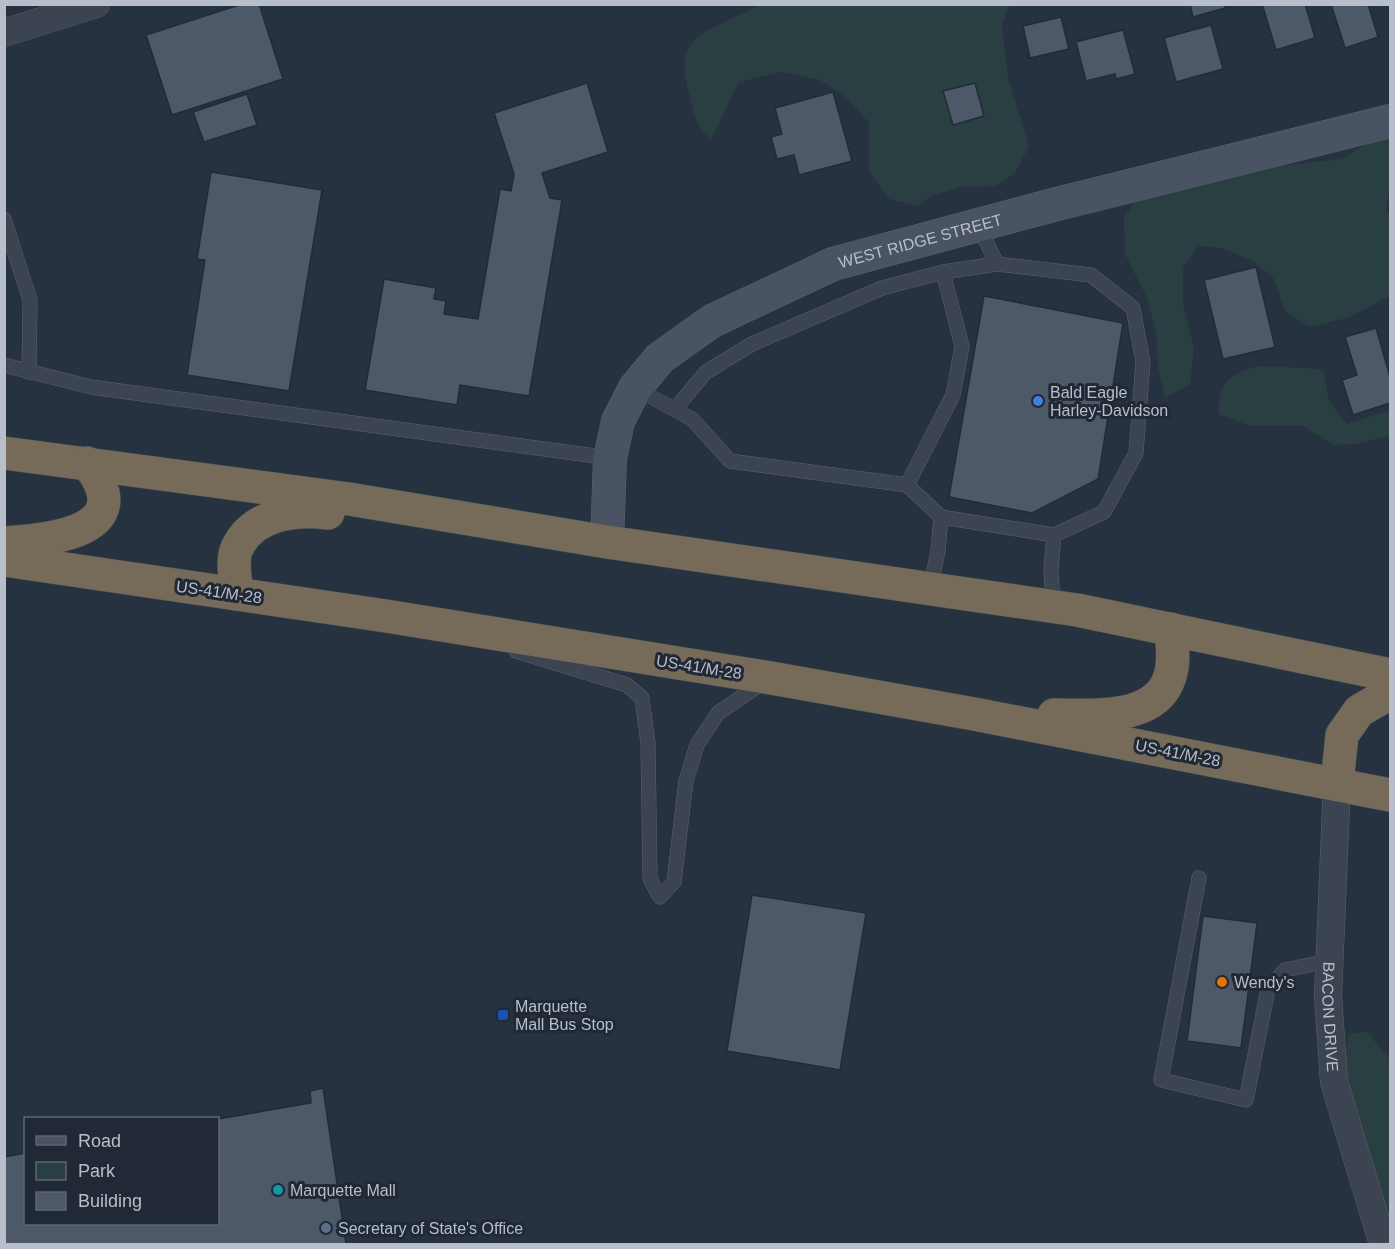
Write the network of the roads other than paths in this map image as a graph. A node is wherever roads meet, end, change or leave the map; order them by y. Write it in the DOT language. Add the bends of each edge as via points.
graph roads {
  1 [pos="96,4"];
  2 [pos="4,33"];
  3 [pos="1390,121"];
  4 [pos="4,219"];
  5 [pos="978,225"];
  6 [pos="997,264"];
  7 [pos="943,272"];
  8 [pos="4,365"];
  9 [pos="29,372"];
  10 [pos="635,388"];
  11 [pos="675,409"];
  12 [pos="4,453"];
  13 [pos="610,458"];
  14 [pos="87,463"];
  15 [pos="907,485"];
  16 [pos="941,517"];
  17 [pos="550,532"];
  18 [pos="1054,535"];
  19 [pos="608,542"];
  20 [pos="4,543"];
  21 [pos="4,560"];
  22 [pos="930,589"];
  23 [pos="237,594"];
  24 [pos="1053,606"];
  25 [pos="437,625"];
  26 [pos="1171,629"];
  27 [pos="1390,675"];
  28 [pos="771,678"];
  29 [pos="1390,693"];
  30 [pos="974,714"];
  31 [pos="1337,783"];
  32 [pos="1390,795"];
  33 [pos="1199,878"];
  34 [pos="1329,961"];
  35 [pos="1383,1245"];
  1 -- 2 [label="street"];
  3 -- 5 [label="street, WEST RIDGE STREET"];
  4 -- 9 [label="lane" via="30,300"];
  5 -- 6 [label="lane"];
  5 -- 10 [label="street, WEST RIDGE STREET" via="833,264 773,290 683,340 660,358"];
  6 -- 7 [label="lane"];
  6 -- 18 [label="lane" via="1092,275 1133,308 1143,362 1136,453 1104,512"];
  7 -- 11 [label="lane" via="882,288 752,344 705,372"];
  7 -- 15 [label="lane" via="962,345 953,395"];
  8 -- 9 [label="lane"];
  9 -- 13 [label="lane" via="91,387"];
  10 -- 11 [label="lane"];
  10 -- 13 [label="street, WEST RIDGE STREET" via="618,421"];
  11 -- 15 [label="lane" via="692,418 730,461"];
  12 -- 14 [label="highway"];
  13 -- 19 [label="street, WEST RIDGE STREET"];
  14 -- 17 [label="highway" via="349,499"];
  14 -- 20 [label="highway" via="99,477 104,494 105,502 97,517 66,537"];
  15 -- 16 [label="lane"];
  16 -- 18 [label="lane"];
  16 -- 22 [label="lane"];
  17 -- 19 [label="highway"];
  17 -- 23 [label="highway" via="462,533 304,510 283,513 252,528 237,548"];
  18 -- 24 [label="lane"];
  19 -- 22 [label="highway"];
  21 -- 23 [label="highway, US-41/M-28"];
  22 -- 24 [label="highway"];
  23 -- 25 [label="highway, US-41/M-28"];
  24 -- 26 [label="highway"];
  25 -- 28 [label="highway, US-41/M-28"];
  25 -- 28 [label="lane" via="627,685 642,698 648,743 650,879 660,897 674,882 686,781 697,745 718,713"];
  26 -- 27 [label="highway"];
  26 -- 30 [label="highway" via="1170,679 1155,698 1139,708 1086,715"];
  28 -- 30 [label="highway, US-41/M-28"];
  29 -- 31 [label="highway" via="1359,711 1342,735"];
  30 -- 31 [label="highway, US-41/M-28"];
  31 -- 32 [label="highway, US-41/M-28"];
  31 -- 34 [label="street, BACON DRIVE"];
  33 -- 34 [label="lane" via="1161,1080 1246,1100 1268,989 1285,970"];
  34 -- 35 [label="street, BACON DRIVE" via="1334,1082"];
}
